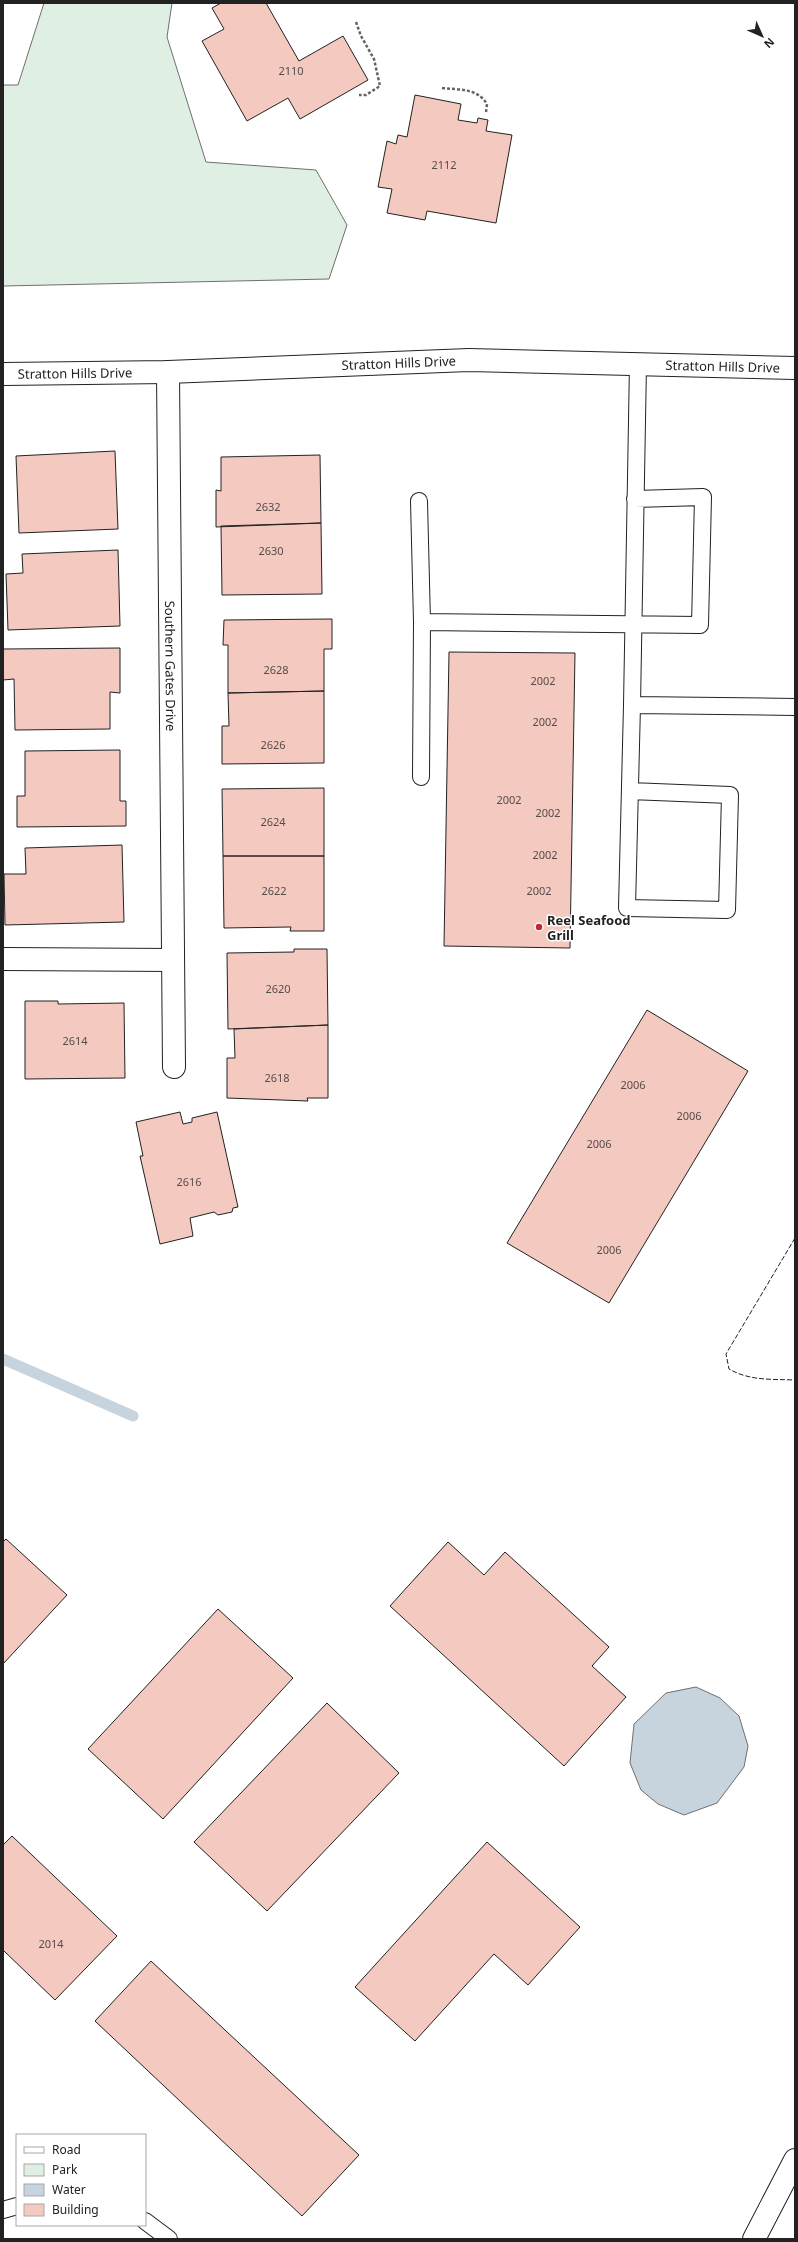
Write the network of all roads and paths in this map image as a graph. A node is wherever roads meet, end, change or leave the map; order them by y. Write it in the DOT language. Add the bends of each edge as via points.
graph roads {
  1 [pos="356,22"];
  2 [pos="442,88"];
  3 [pos="360,95"];
  4 [pos="486,112"];
  5 [pos="638,364"];
  6 [pos="795,368"];
  7 [pos="168,372"];
  8 [pos="3,374"];
  9 [pos="635,500"];
  10 [pos="419,501"];
  11 [pos="422,622"];
  12 [pos="633,625"];
  13 [pos="632,705"];
  14 [pos="795,707"];
  15 [pos="421,777"];
  16 [pos="630,791"];
  17 [pos="3,959"];
  18 [pos="173,960"];
  19 [pos="174,1067"];
  20 [pos="795,2160"];
  21 [pos="16,2206"];
  22 [pos="3,2210"];
  23 [pos="146,2222"];
  24 [pos="169,2239"];
  25 [pos="754,2239"];
  1 -- 3 [label="path" via="374,59 380,86 366,95"];
  2 -- 4 [label="path" via="476,93 487,104"];
  5 -- 6 [label="street, Stratton Hills Drive"];
  5 -- 7 [label="street, Stratton Hills Drive" via="469,360"];
  5 -- 9 [label="lane"];
  7 -- 8 [label="street, Stratton Hills Drive"];
  7 -- 18 [label="street, Southern Gates Drive"];
  9 -- 12 [label="lane"];
  9 -- 12 [label="lane" via="703,497 700,624"];
  10 -- 11 [label="lane"];
  11 -- 12 [label="lane"];
  11 -- 15 [label="lane"];
  12 -- 13 [label="lane"];
  13 -- 14 [label="lane"];
  13 -- 16 [label="lane"];
  16 -- 16 [label="lane" via="627,908 728,910 730,795"];
  17 -- 18 [label="street"];
  18 -- 19 [label="street, Southern Gates Drive"];
  20 -- 25 [label="street"];
  21 -- 22 [label="lane"];
  23 -- 24 [label="lane"];
}
